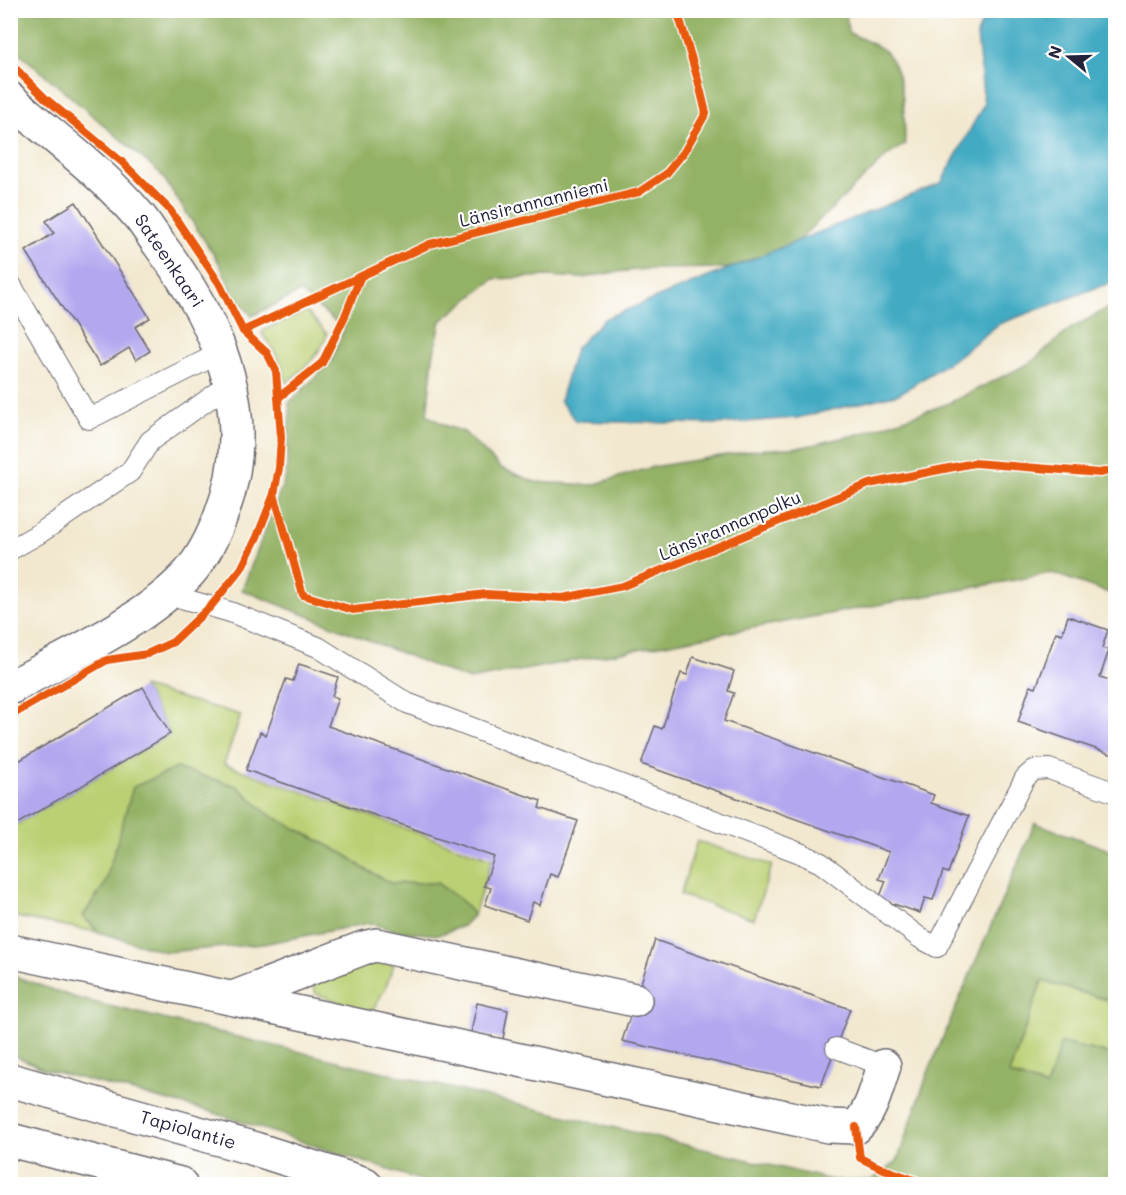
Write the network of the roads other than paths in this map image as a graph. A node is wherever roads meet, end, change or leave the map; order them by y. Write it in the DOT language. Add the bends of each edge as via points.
graph roads {
  1 [pos="10,99"];
  2 [pos="10,283"];
  3 [pos="227,367"];
  4 [pos="10,550"];
  5 [pos="167,594"];
  6 [pos="10,688"];
  7 [pos="1116,793"];
  8 [pos="10,951"];
  9 [pos="233,999"];
  10 [pos="635,1000"];
  11 [pos="836,1048"];
  12 [pos="884,1066"];
  13 [pos="10,1080"];
  14 [pos="10,1140"];
  15 [pos="180,1185"];
  16 [pos="365,1185"];
  1 -- 3 [label="street, Sateenkaari" via="74,152 139,215 189,286"];
  2 -- 3 [label="lane" via="88,419"];
  3 -- 4 [label="lane" via="150,441 130,472"];
  3 -- 5 [label="street, Sateenkaari" via="237,458 226,504 191,571"];
  5 -- 6 [label="street, Sateenkaari" via="112,631"];
  5 -- 7 [label="lane" via="230,612 318,647 407,703 800,853 821,863 937,947 1025,778 1034,770 1049,769"];
  8 -- 9 [label="street"];
  9 -- 10 [label="street" via="376,945"];
  9 -- 12 [label="street" via="844,1127 856,1127 862,1121"];
  11 -- 12 [label="lane"];
  13 -- 16 [label="street, Tapiolantie" via="255,1149"];
  14 -- 15 [label="street"];
}
